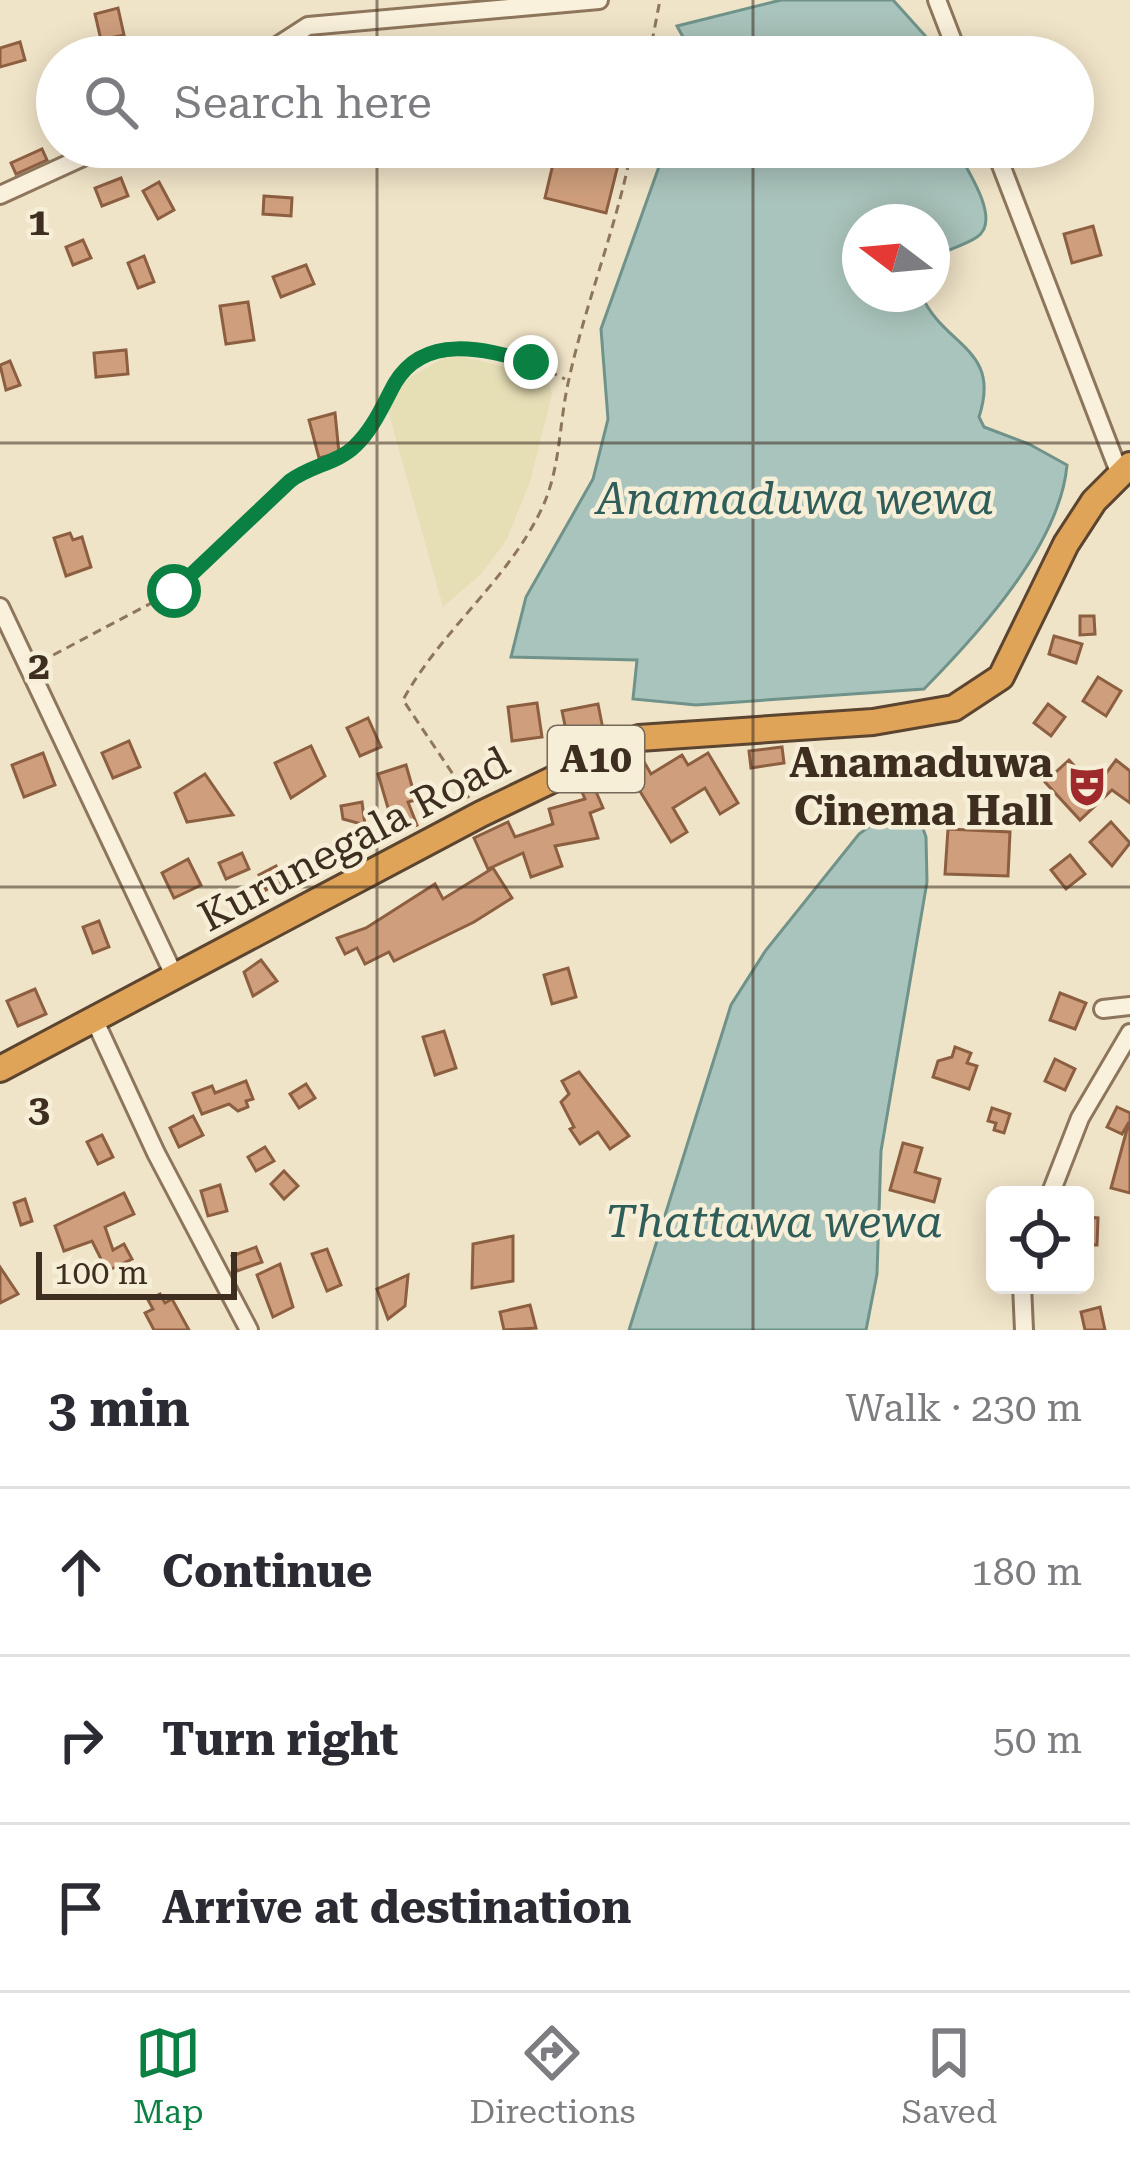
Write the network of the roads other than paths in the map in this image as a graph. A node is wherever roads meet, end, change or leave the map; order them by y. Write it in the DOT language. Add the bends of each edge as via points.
graph roads {
  1 [pos="598,0"];
  2 [pos="937,0"];
  3 [pos="293,36"];
  4 [pos="951,36"];
  5 [pos="59,168"];
  6 [pos="1003,168"];
  7 [pos="0,195"];
  8 [pos="1125,468"];
  9 [pos="0,607"];
  10 [pos="175,976"];
  11 [pos="1130,1006"];
  12 [pos="1103,1009"];
  13 [pos="94,1019"];
  14 [pos="1130,1033"];
  15 [pos="0,1069"];
  16 [pos="1054,1186"];
  17 [pos="1022,1294"];
  18 [pos="249,1330"];
  19 [pos="1024,1330"];
  1 -- 3 [label="street" via="308,26"];
  2 -- 4 [label="street"];
  5 -- 7 [label="street"];
  6 -- 8 [label="street"];
  8 -- 10 [label="highway, Kurunegala Road / A10" via="1066,544 1001,677 954,708 873,722 639,738"];
  9 -- 10 [label="street"];
  10 -- 13 [label="highway, Kurunegala Road / A10"];
  11 -- 12 [label="street"];
  13 -- 15 [label="highway, Kurunegala Road / A10"];
  13 -- 18 [label="street"];
  14 -- 16 [label="street" via="1080,1118"];
  17 -- 19 [label="street"];
}
